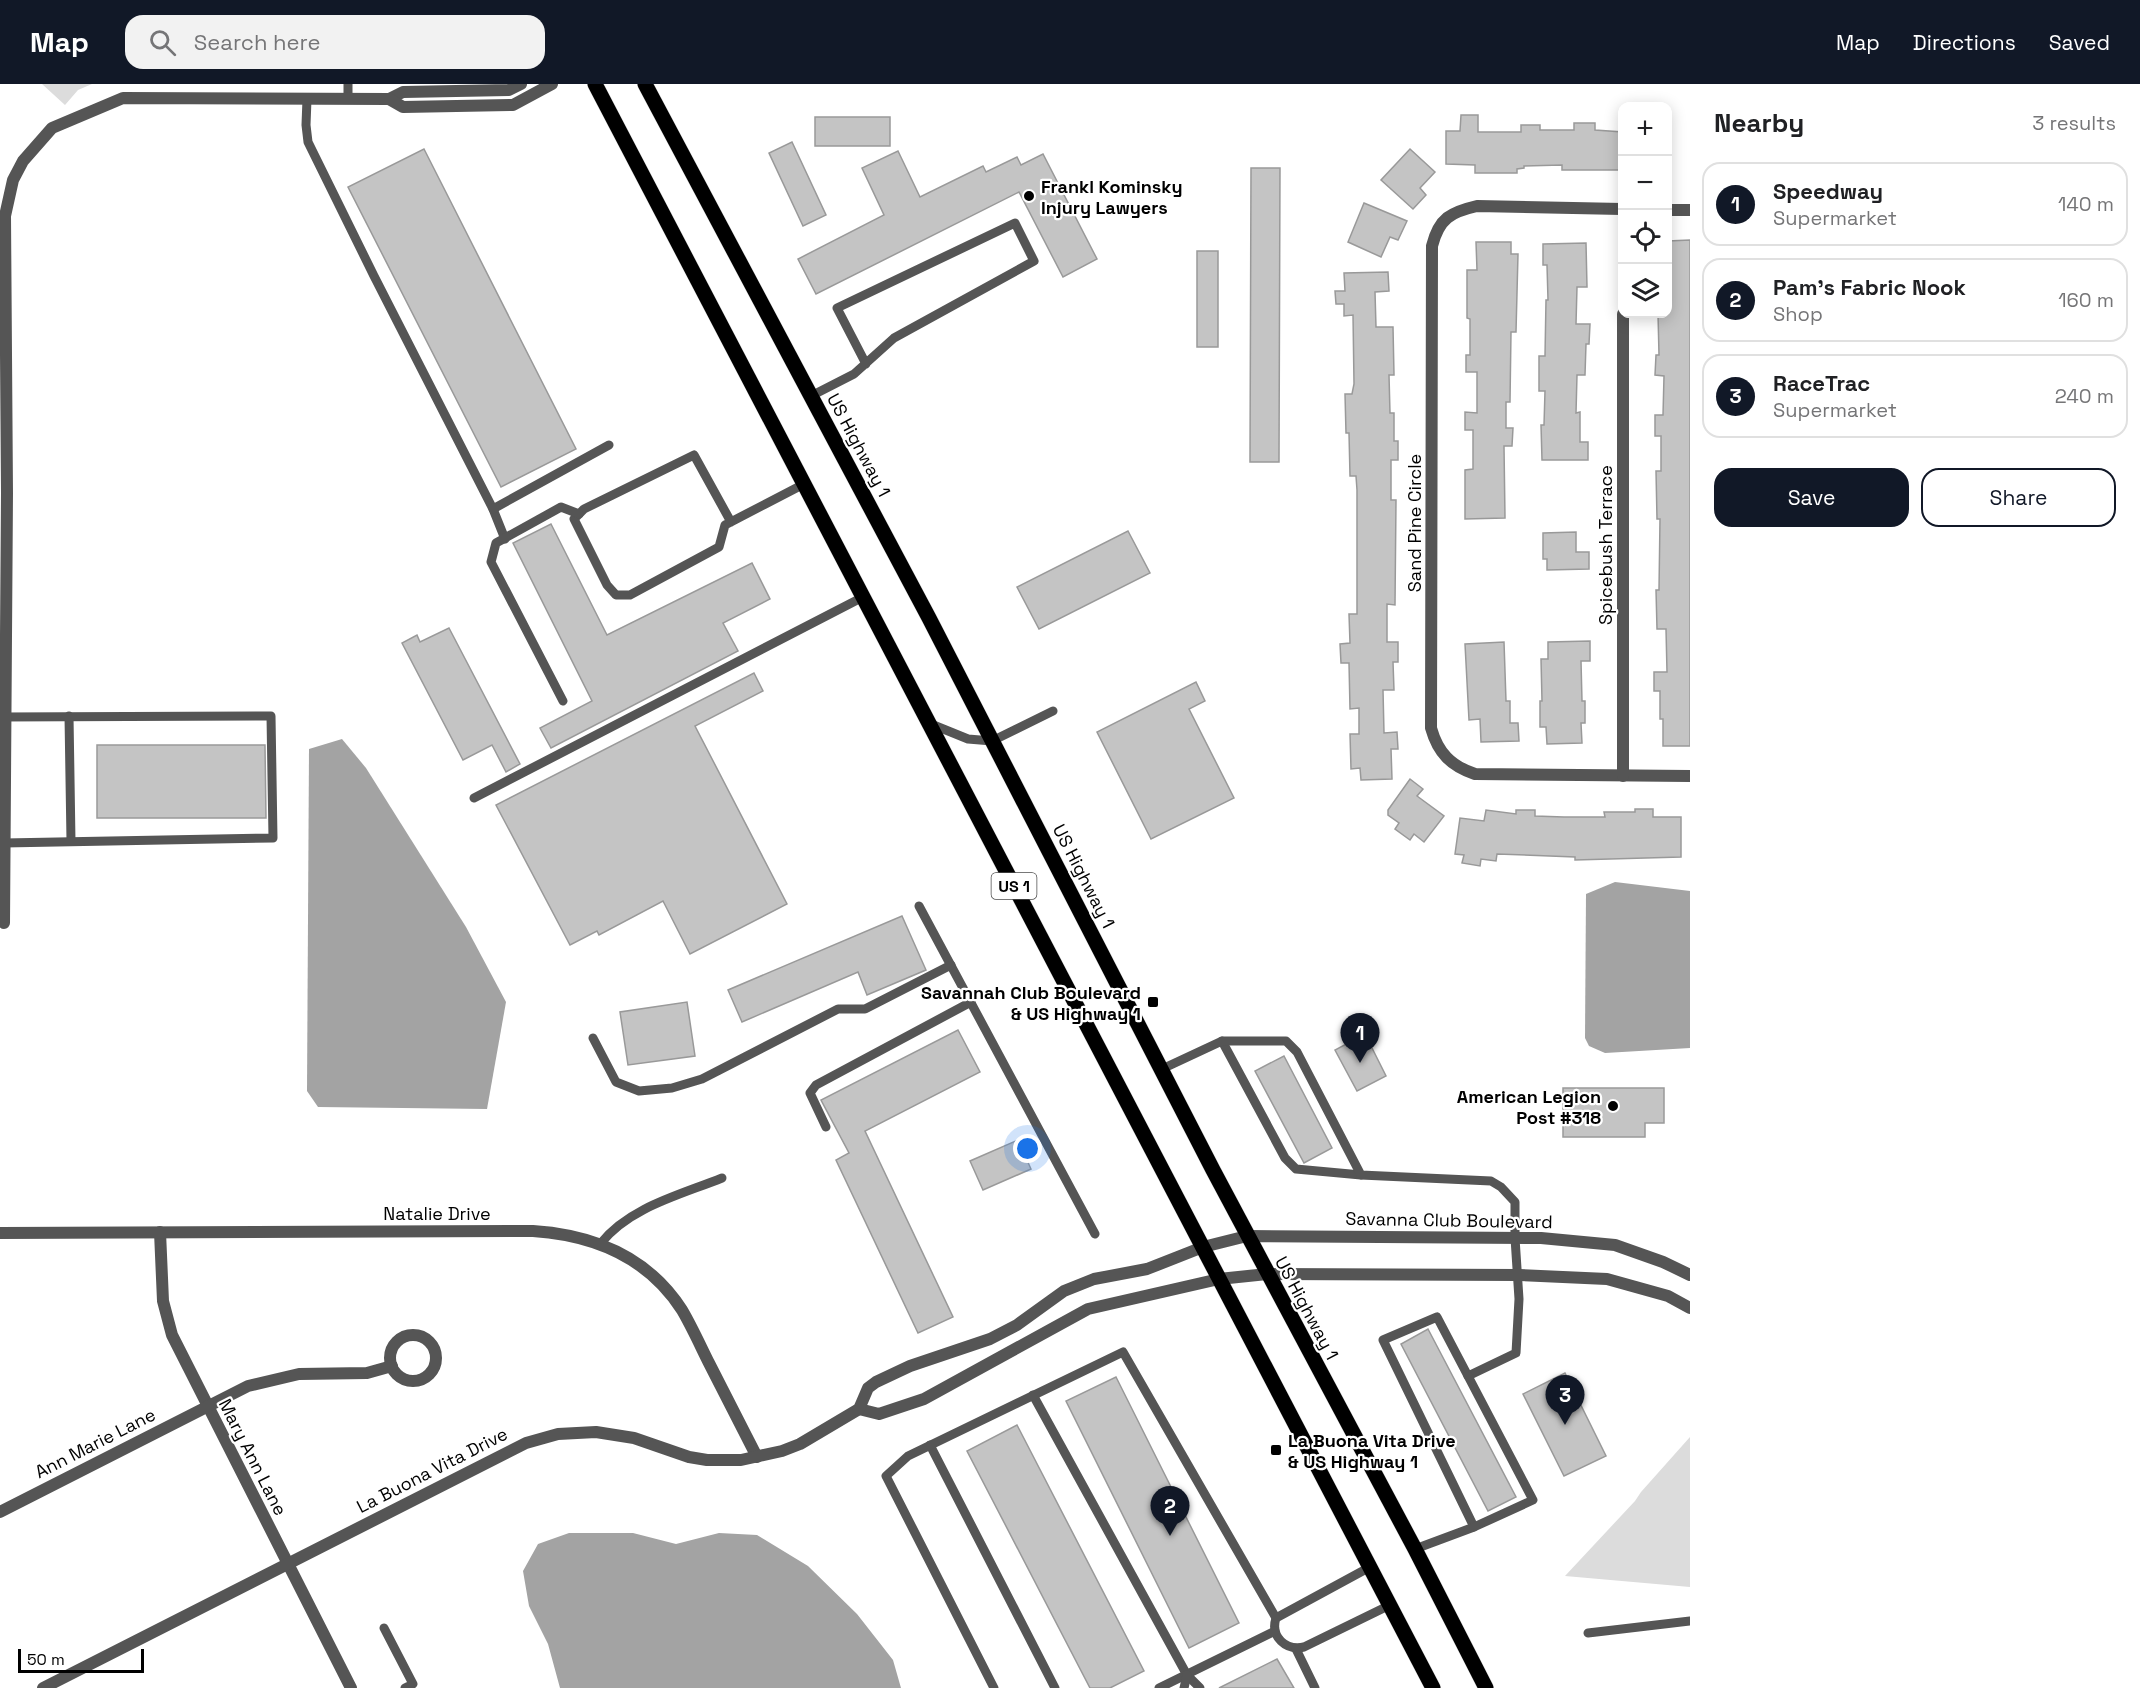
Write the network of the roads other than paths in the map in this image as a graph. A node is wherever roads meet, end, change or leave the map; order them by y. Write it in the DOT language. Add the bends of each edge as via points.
graph roads {
  1 [pos="348,84"];
  2 [pos="521,84"];
  3 [pos="552,84"];
  4 [pos="595,84"];
  5 [pos="645,84"];
  6 [pos="443,92"];
  7 [pos="307,99"];
  8 [pos="348,99"];
  9 [pos="389,99"];
  10 [pos="442,107"];
  11 [pos="1618,209"];
  12 [pos="1672,210"];
  13 [pos="1690,210"];
  14 [pos="3,281"];
  15 [pos="1623,318"];
  16 [pos="866,364"];
  17 [pos="810,396"];
  18 [pos="3,422"];
  19 [pos="609,445"];
  20 [pos="804,484"];
  21 [pos="493,509"];
  22 [pos="579,514"];
  23 [pos="731,522"];
  24 [pos="505,539"];
  25 [pos="863,597"];
  26 [pos="3,673"];
  27 [pos="563,701"];
  28 [pos="1053,711"];
  29 [pos="69,716"];
  30 [pos="3,717"];
  31 [pos="929,723"];
  32 [pos="992,741"];
  33 [pos="1623,776"];
  34 [pos="1690,776"];
  35 [pos="474,798"];
  36 [pos="71,841"];
  37 [pos="4,843"];
  38 [pos="919,906"];
  39 [pos="2,923"];
  40 [pos="951,965"];
  41 [pos="971,1002"];
  42 [pos="593,1038"];
  43 [pos="1222,1041"];
  44 [pos="1162,1069"];
  45 [pos="826,1126"];
  46 [pos="1361,1175"];
  47 [pos="722,1178"];
  48 [pos="160,1232"];
  49 [pos="0,1233"];
  50 [pos="1095,1234"];
  51 [pos="1247,1236"];
  52 [pos="1515,1238"];
  53 [pos="601,1244"];
  54 [pos="1203,1246"];
  55 [pos="1267,1274"];
  56 [pos="1519,1275"];
  57 [pos="1690,1275"];
  58 [pos="1219,1279"];
  59 [pos="1690,1308"];
  60 [pos="998,1335"];
  61 [pos="1007,1354"];
  62 [pos="392,1366"];
  63 [pos="1468,1376"];
  64 [pos="1033,1395"];
  65 [pos="207,1407"];
  66 [pos="859,1408"];
  67 [pos="930,1445"];
  68 [pos="757,1457"];
  69 [pos="0,1512"];
  70 [pos="1474,1527"];
  71 [pos="1415,1549"];
  72 [pos="287,1564"];
  73 [pos="1370,1567"];
  74 [pos="1390,1605"];
  75 [pos="1276,1618"];
  76 [pos="1690,1621"];
  77 [pos="384,1628"];
  78 [pos="1275,1631"];
  79 [pos="1588,1633"];
  80 [pos="1296,1649"];
  81 [pos="1187,1675"];
  82 [pos="43,1688"];
  83 [pos="351,1688"];
  84 [pos="405,1688"];
  85 [pos="994,1688"];
  86 [pos="1055,1688"];
  87 [pos="1160,1688"];
  88 [pos="1184,1688"];
  89 [pos="1200,1688"];
  90 [pos="1315,1688"];
  91 [pos="1433,1688"];
  92 [pos="1486,1688"];
  1 -- 8 [label="lane"];
  2 -- 6 [label="street" via="509,90"];
  3 -- 10 [label="street" via="513,105"];
  4 -- 20 [label="main road, US 1"];
  5 -- 17 [label="main road, US Highway 1 / US 1"];
  6 -- 9 [label="street" via="403,92"];
  6 -- 10 [label="street"];
  7 -- 8 [label="street"];
  7 -- 14 [label="street" via="123,98 52,128 22,160 13,180 5,216"];
  7 -- 21 [label="lane" via="308,142"];
  8 -- 9 [label="street"];
  9 -- 10 [label="street" via="404,107"];
  11 -- 33 [label="street, Sand Pine Circle" via="1477,206 1447,217 1436,230 1432,246 1431,728 1435,744 1446,759 1475,774"];
  12 -- 13 [label="street"];
  14 -- 18 [label="street"];
  15 -- 33 [label="street, Spicebush Terrace"];
  16 -- 16 [label="lane" via="894,338 1034,261 1015,224 837,308"];
  16 -- 17 [label="lane"];
  17 -- 32 [label="main road, US Highway 1 / US 1"];
  18 -- 26 [label="street"];
  19 -- 21 [label="lane"];
  20 -- 23 [label="lane"];
  20 -- 25 [label="main road, US 1"];
  21 -- 24 [label="lane"];
  22 -- 23 [label="lane" via="694,455"];
  22 -- 23 [label="lane" via="574,519 607,585 616,595 630,595 719,547 725,525"];
  22 -- 24 [label="lane" via="561,507"];
  24 -- 27 [label="lane" via="496,543 491,562"];
  25 -- 31 [label="main road, US 1"];
  25 -- 35 [label="lane"];
  26 -- 30 [label="street"];
  28 -- 32 [label="lane"];
  29 -- 30 [label="lane"];
  29 -- 36 [label="lane"];
  29 -- 36 [label="lane" via="271,716 273,838"];
  30 -- 37 [label="street"];
  31 -- 32 [label="lane" via="968,739"];
  31 -- 54 [label="main road, US 1"];
  32 -- 44 [label="main road, US Highway 1 / US 1"];
  33 -- 34 [label="street, Sand Pine Circle"];
  36 -- 37 [label="lane"];
  37 -- 39 [label="street"];
  38 -- 40 [label="lane"];
  40 -- 41 [label="lane"];
  40 -- 42 [label="lane" via="866,1009 838,1009 702,1079 672,1088 639,1091 616,1082"];
  41 -- 45 [label="lane" via="816,1085 810,1093"];
  41 -- 50 [label="lane"];
  43 -- 44 [label="lane"];
  43 -- 46 [label="lane" via="1285,1158 1296,1169"];
  43 -- 46 [label="lane" via="1286,1041 1297,1052"];
  44 -- 51 [label="main road, US Highway 1 / US 1"];
  46 -- 52 [label="lane" via="1491,1181 1515,1202"];
  47 -- 53 [label="lane" via="636,1213 611,1231"];
  48 -- 49 [label="street, Natalie Drive"];
  48 -- 53 [label="street, Natalie Drive" via="533,1231 572,1235"];
  48 -- 65 [label="street, Mary Ann Lane" via="168,1324"];
  51 -- 52 [label="street, Savanna Club Boulevard"];
  51 -- 54 [label="street, Savanna Club Boulevard"];
  51 -- 55 [label="main road, US Highway 1 / US 1"];
  52 -- 56 [label="lane"];
  52 -- 57 [label="street, Savanna Club Boulevard" via="1615,1245"];
  53 -- 68 [label="street, Natalie Drive" via="636,1264 670,1294 690,1325"];
  54 -- 58 [label="main road, US 1"];
  54 -- 60 [label="street, La Buona Vita Drive" via="1148,1269 1094,1279 1064,1291"];
  55 -- 56 [label="street"];
  55 -- 58 [label="street"];
  55 -- 71 [label="main road, US Highway 1 / US 1"];
  56 -- 59 [label="street" via="1607,1279 1668,1296"];
  56 -- 63 [label="lane" via="1516,1353"];
  58 -- 61 [label="street" via="1088,1309"];
  58 -- 73 [label="main road, US 1"];
  60 -- 61 [label="street"];
  60 -- 66 [label="street, La Buona Vita Drive" via="876,1382 868,1388"];
  61 -- 66 [label="street" via="924,1398 879,1414"];
  62 -- 65 [label="street, Ann Marie Lane" via="367,1373 283,1377 248,1386"];
  63 -- 70 [label="lane" via="1533,1500"];
  63 -- 70 [label="lane" via="1437,1317 1383,1340"];
  64 -- 67 [label="lane"];
  64 -- 75 [label="lane" via="1123,1352"];
  64 -- 81 [label="lane"];
  65 -- 69 [label="street, Ann Marie Lane"];
  65 -- 72 [label="street, Mary Ann Lane"];
  66 -- 68 [label="street, La Buona Vita Drive" via="800,1444"];
  67 -- 85 [label="lane" via="908,1456 886,1476"];
  67 -- 86 [label="lane"];
  68 -- 72 [label="street, La Buona Vita Drive" via="707,1460 615,1434 558,1434 506,1452"];
  70 -- 71 [label="lane"];
  71 -- 92 [label="main road, US Highway 1 / US 1"];
  72 -- 82 [label="street, La Buona Vita Drive"];
  72 -- 83 [label="street, Mary Ann Lane"];
  73 -- 74 [label="main road, US 1"];
  73 -- 75 [label="lane"];
  74 -- 80 [label="lane"];
  74 -- 91 [label="main road, US 1"];
  75 -- 78 [label="lane"];
  76 -- 79 [label="lane"];
  77 -- 84 [label="lane" via="413,1684"];
  78 -- 80 [label="lane" via="1280,1641"];
  78 -- 81 [label="lane"];
  80 -- 90 [label="lane"];
  81 -- 87 [label="lane"];
  81 -- 88 [label="lane"];
  81 -- 89 [label="lane"];
}
